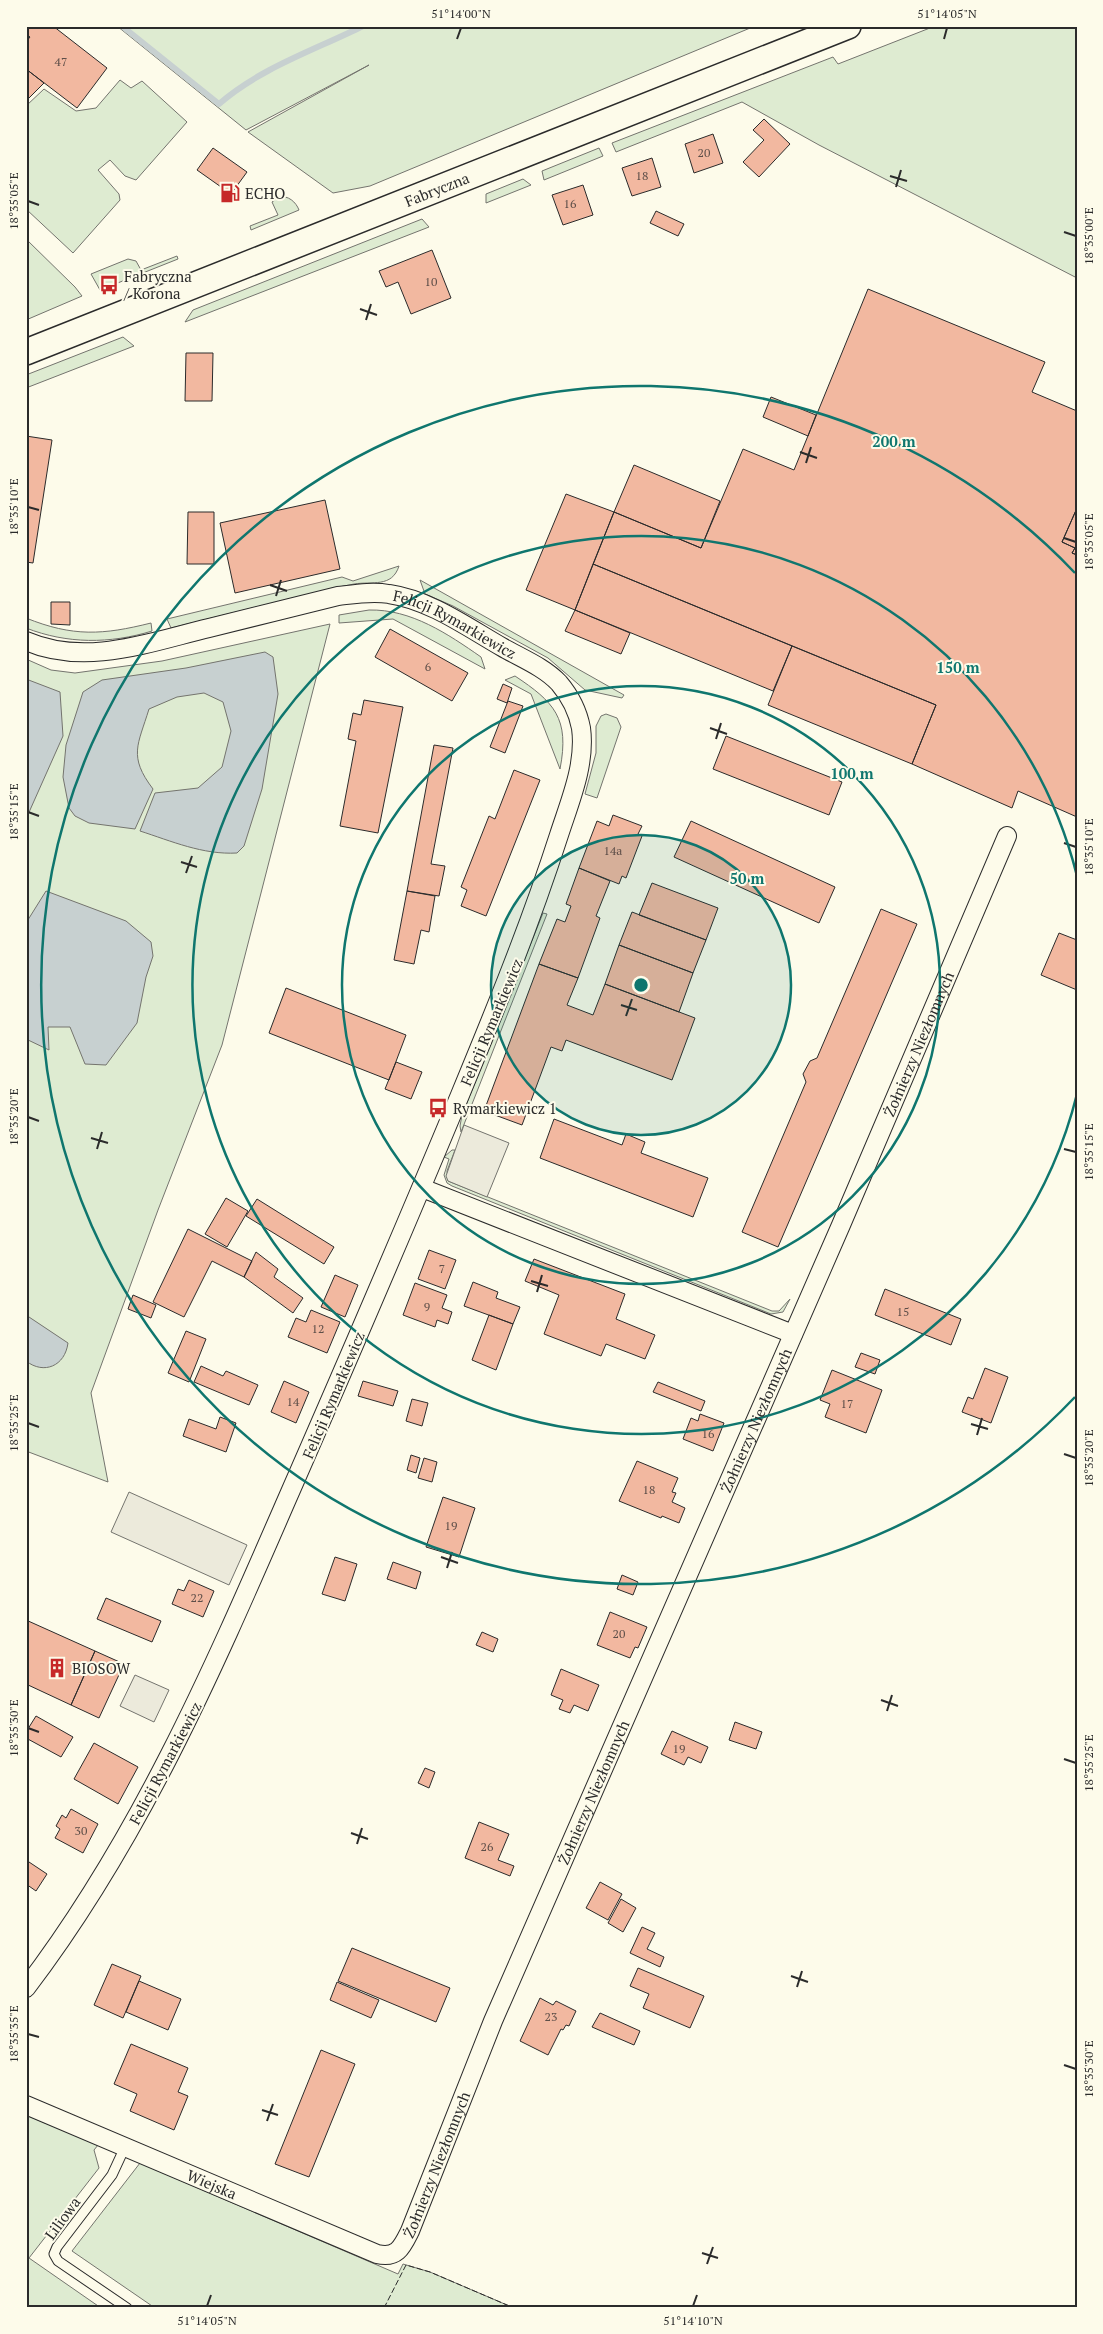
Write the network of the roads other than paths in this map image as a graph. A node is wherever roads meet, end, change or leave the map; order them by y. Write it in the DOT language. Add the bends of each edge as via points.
graph roads {
  1 [pos="848,26"];
  2 [pos="26,352"];
  3 [pos="26,641"];
  4 [pos="1007,836"];
  5 [pos="422,1188"];
  6 [pos="793,1334"];
  7 [pos="26,1988"];
  8 [pos="26,2105"];
  9 [pos="126,2147"];
  10 [pos="399,2251"];
  11 [pos="127,2308"];
  1 -- 2 [label="street, Fabryczna"];
  3 -- 5 [label="street, Felicji Rymarkiewicz" via="79,653 120,650 338,596 391,594 435,609 538,667 560,684 575,709 581,733 581,757 571,797 521,949"];
  4 -- 6 [label="street, Żołnierzy Niezłomnych"];
  5 -- 6 [label="street, Żołnierzy Niezłomnych"];
  5 -- 7 [label="street, Felicji Rymarkiewicz" via="200,1698 101,1879"];
  6 -- 10 [label="street, Żołnierzy Niezłomnych" via="493,2021 410,2231"];
  8 -- 9 [label="street, Wiejska"];
  9 -- 10 [label="street, Wiejska" via="377,2254 391,2256"];
  9 -- 11 [label="lane, Liliowa" via="112,2175 54,2254 58,2261"];
}
